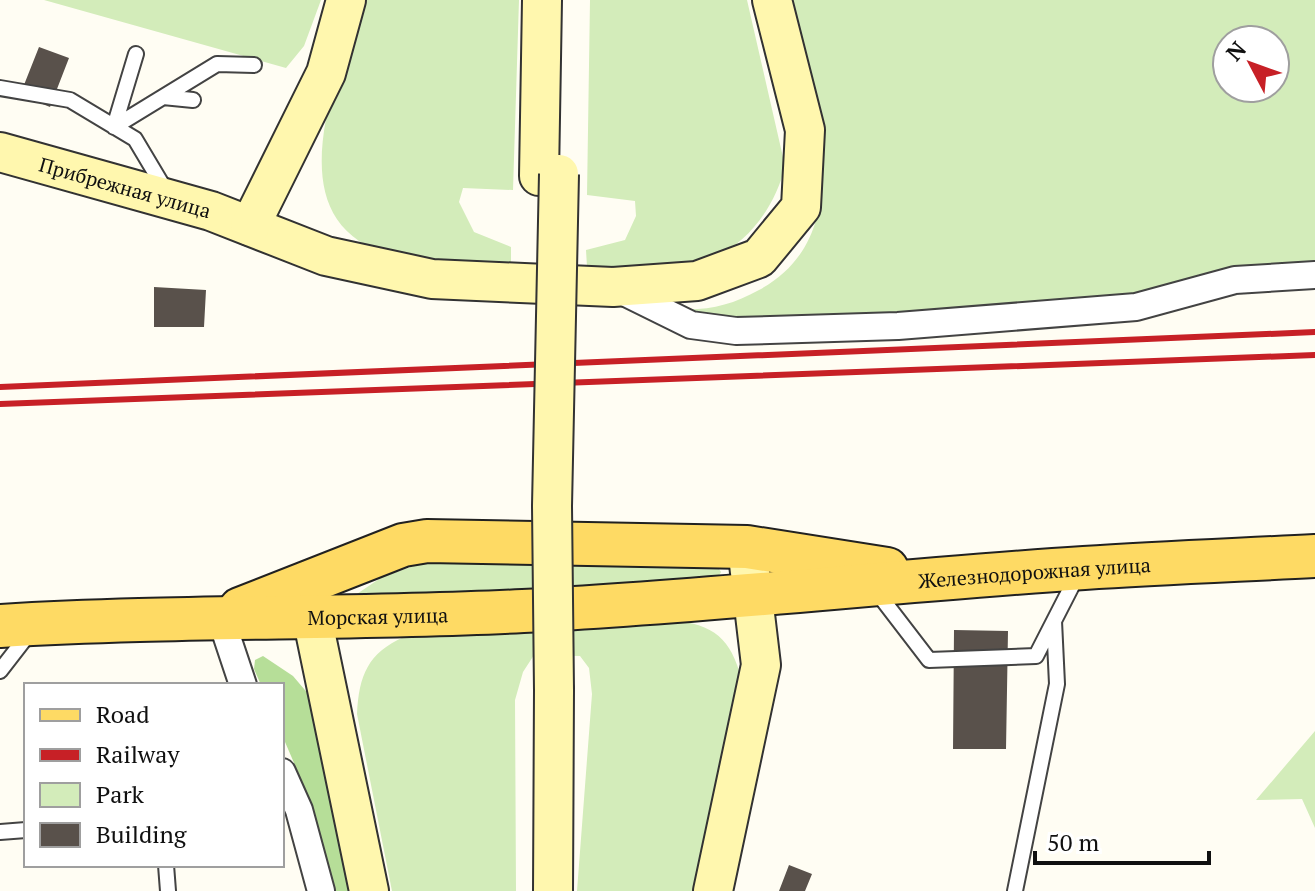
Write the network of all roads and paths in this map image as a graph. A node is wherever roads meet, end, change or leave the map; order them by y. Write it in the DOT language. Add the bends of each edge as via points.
graph roads {
  1 [pos="346,0"];
  2 [pos="542,0"];
  3 [pos="564,0"];
  4 [pos="772,0"];
  5 [pos="136,54"];
  6 [pos="254,65"];
  7 [pos="0,88"];
  8 [pos="163,97"];
  9 [pos="193,100"];
  10 [pos="114,127"];
  11 [pos="0,152"];
  12 [pos="549,175"];
  13 [pos="171,199"];
  14 [pos="250,226"];
  15 [pos="1315,275"];
  16 [pos="613,287"];
  17 [pos="747,547"];
  18 [pos="1315,556"];
  19 [pos="1081,568"];
  20 [pos="953,580"];
  21 [pos="873,587"];
  22 [pos="756,595"];
  23 [pos="308,601"];
  24 [pos="220,616"];
  25 [pos="1054,621"];
  26 [pos="18,625"];
  27 [pos="0,671"];
  28 [pos="242,683"];
  29 [pos="542,691"];
  30 [pos="284,782"];
  31 [pos="290,811"];
  32 [pos="24,830"];
  33 [pos="0,832"];
  34 [pos="166,867"];
  35 [pos="168,891"];
  36 [pos="321,891"];
  37 [pos="369,891"];
  38 [pos="528,891"];
  39 [pos="553,891"];
  40 [pos="713,891"];
  41 [pos="1015,891"];
  1 -- 14 [label="main road" via="326,73"];
  2 -- 12 [label="main road"];
  3 -- 12 [label="main road"];
  4 -- 16 [label="main road, Прибрежная улица" via="805,130 801,207 759,258 697,281"];
  5 -- 10 [label="lane"];
  6 -- 8 [label="lane" via="217,64"];
  7 -- 10 [label="lane" via="70,100"];
  8 -- 9 [label="lane"];
  8 -- 10 [label="lane"];
  10 -- 13 [label="lane" via="135,139"];
  11 -- 13 [label="main road, Прибрежная улица"];
  12 -- 29 [label="main road, bridge" via="552,506"];
  13 -- 14 [label="main road, Прибрежная улица"];
  14 -- 16 [label="main road, Прибрежная улица" via="326,256 432,279"];
  15 -- 16 [label="street" via="1235,280 1136,307 898,326 736,331 691,325"];
  17 -- 20 [label="main road, Морская улица"];
  17 -- 22 [label="main road"];
  17 -- 23 [label="main road, Морская улица" via="427,541 403,545"];
  18 -- 19 [label="main road, Железнодорожная улица"];
  19 -- 20 [label="main road, Железнодорожная улица"];
  19 -- 25 [label="lane"];
  20 -- 21 [label="main road, Железнодорожная улица"];
  21 -- 22 [label="main road, Железнодорожная улица"];
  21 -- 25 [label="lane" via="929,660 1036,656"];
  22 -- 23 [label="main road, Морская улица" via="524,611"];
  22 -- 40 [label="main road" via="761,665"];
  23 -- 24 [label="main road, Морская улица"];
  23 -- 37 [label="main road"];
  24 -- 26 [label="main road, Морская улица"];
  24 -- 28 [label="street"];
  25 -- 41 [label="lane" via="1057,684"];
  26 -- 27 [label="lane"];
  29 -- 38 [label="main road"];
  29 -- 39 [label="main road"];
  30 -- 31 [label="street"];
  31 -- 36 [label="street"];
  32 -- 33 [label="lane"];
  34 -- 35 [label="lane"];
}
